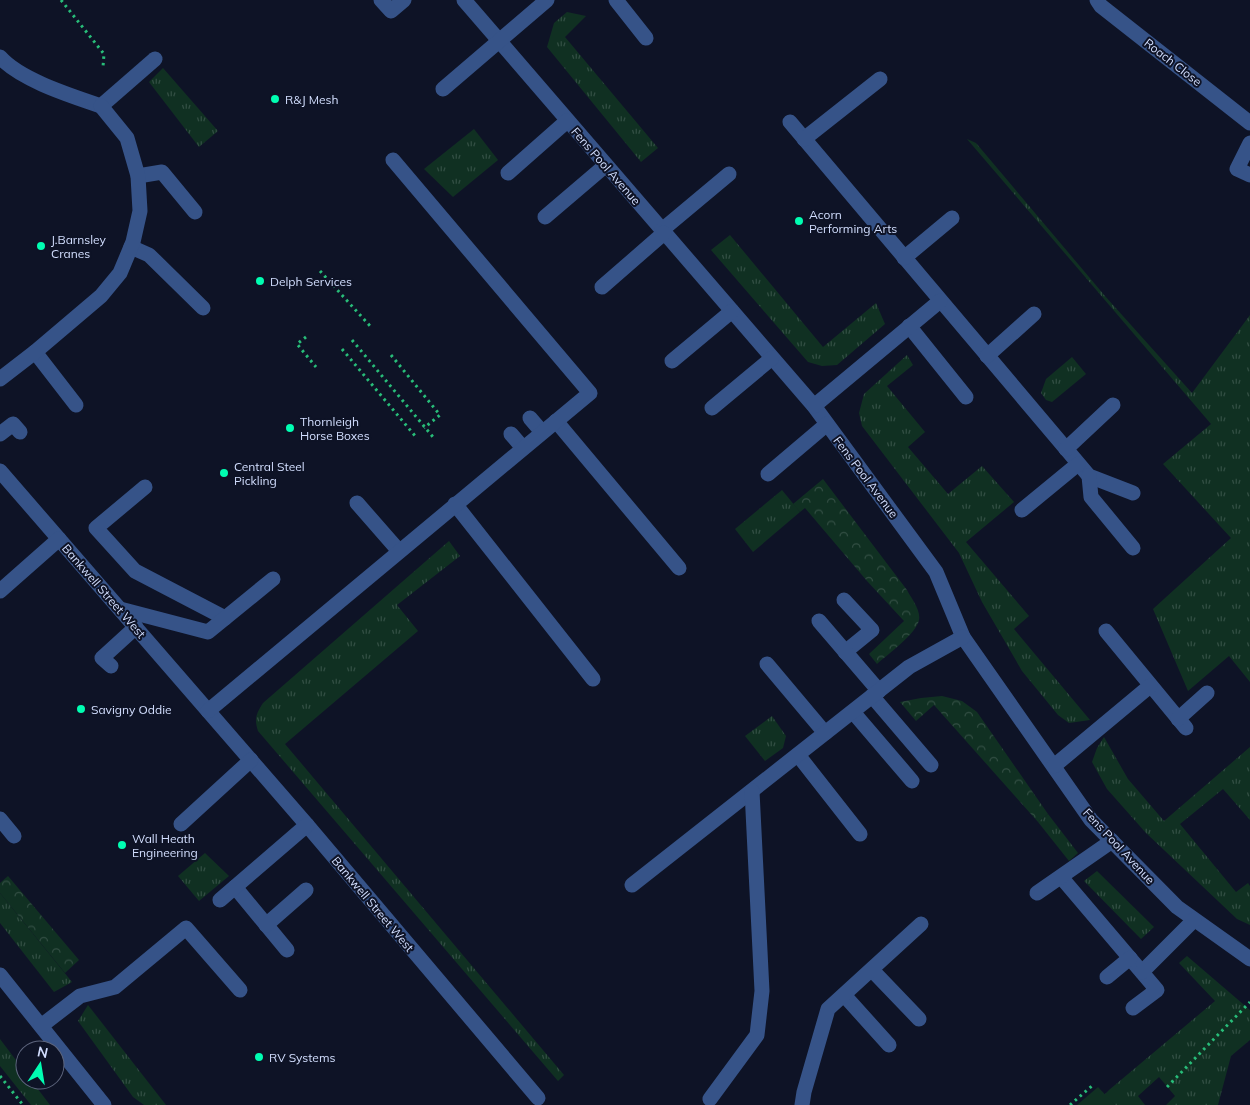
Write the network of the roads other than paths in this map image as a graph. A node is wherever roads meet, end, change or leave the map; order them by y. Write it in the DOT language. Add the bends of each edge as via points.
graph roads {
  1 [pos="404,0"];
  2 [pos="464,0"];
  3 [pos="547,0"];
  4 [pos="616,0"];
  5 [pos="1097,0"];
  6 [pos="385,10"];
  7 [pos="646,38"];
  8 [pos="499,42"];
  9 [pos="0,57"];
  10 [pos="156,59"];
  11 [pos="880,79"];
  12 [pos="442,89"];
  13 [pos="101,106"];
  14 [pos="567,121"];
  15 [pos="790,122"];
  16 [pos="1250,123"];
  17 [pos="804,139"];
  18 [pos="1250,143"];
  19 [pos="394,160"];
  20 [pos="606,165"];
  21 [pos="508,173"];
  22 [pos="729,174"];
  23 [pos="1250,175"];
  24 [pos="138,176"];
  25 [pos="196,212"];
  26 [pos="545,217"];
  27 [pos="952,218"];
  28 [pos="663,232"];
  29 [pos="131,247"];
  30 [pos="904,258"];
  31 [pos="602,286"];
  32 [pos="940,301"];
  33 [pos="203,308"];
  34 [pos="732,312"];
  35 [pos="1034,314"];
  36 [pos="909,326"];
  37 [pos="35,352"];
  38 [pos="987,356"];
  39 [pos="772,358"];
  40 [pos="672,361"];
  41 [pos="0,379"];
  42 [pos="966,397"];
  43 [pos="76,405"];
  44 [pos="1112,405"];
  45 [pos="814,406"];
  46 [pos="712,408"];
  47 [pos="530,418"];
  48 [pos="556,421"];
  49 [pos="827,424"];
  50 [pos="20,432"];
  51 [pos="542,432"];
  52 [pos="0,434"];
  53 [pos="511,434"];
  54 [pos="523,448"];
  55 [pos="1066,449"];
  56 [pos="1078,464"];
  57 [pos="0,470"];
  58 [pos="768,474"];
  59 [pos="1089,476"];
  60 [pos="145,486"];
  61 [pos="1133,493"];
  62 [pos="357,503"];
  63 [pos="455,504"];
  64 [pos="1022,510"];
  65 [pos="60,539"];
  66 [pos="1133,548"];
  67 [pos="399,551"];
  68 [pos="679,568"];
  69 [pos="273,579"];
  70 [pos="0,591"];
  71 [pos="844,600"];
  72 [pos="120,609"];
  73 [pos="225,618"];
  74 [pos="819,621"];
  75 [pos="136,627"];
  76 [pos="1106,631"];
  77 [pos="963,637"];
  78 [pos="845,652"];
  79 [pos="767,664"];
  80 [pos="111,666"];
  81 [pos="593,679"];
  82 [pos="1150,686"];
  83 [pos="1207,693"];
  84 [pos="875,694"];
  85 [pos="208,711"];
  86 [pos="853,712"];
  87 [pos="825,733"];
  88 [pos="798,755"];
  89 [pos="251,760"];
  90 [pos="931,765"];
  91 [pos="1054,766"];
  92 [pos="912,781"];
  93 [pos="752,791"];
  94 [pos="0,818"];
  95 [pos="181,824"];
  96 [pos="307,825"];
  97 [pos="860,834"];
  98 [pos="14,836"];
  99 [pos="1112,841"];
  100 [pos="1061,877"];
  101 [pos="632,885"];
  102 [pos="234,887"];
  103 [pos="306,890"];
  104 [pos="1037,893"];
  105 [pos="220,900"];
  106 [pos="1194,920"];
  107 [pos="921,924"];
  108 [pos="266,925"];
  109 [pos="287,950"];
  110 [pos="1130,958"];
  111 [pos="1250,959"];
  112 [pos="872,970"];
  113 [pos="1142,972"];
  114 [pos="0,975"];
  115 [pos="1107,977"];
  116 [pos="240,990"];
  117 [pos="844,995"];
  118 [pos="1133,1008"];
  119 [pos="919,1019"];
  120 [pos="41,1026"];
  121 [pos="889,1045"];
  122 [pos="538,1098"];
  123 [pos="710,1099"];
  124 [pos="104,1105"];
  125 [pos="802,1105"];
  1 -- 6 [label="street"];
  2 -- 8 [label="street, Fens Pool Avenue"];
  3 -- 8 [label="street"];
  4 -- 7 [label="street"];
  5 -- 16 [label="street, Roach Close"];
  8 -- 12 [label="street"];
  8 -- 14 [label="street, Fens Pool Avenue"];
  9 -- 13 [label="street" via="8,66 59,92"];
  10 -- 13 [label="street"];
  11 -- 17 [label="street"];
  13 -- 24 [label="street" via="126,138"];
  14 -- 20 [label="street, Fens Pool Avenue"];
  14 -- 21 [label="street"];
  15 -- 17 [label="street"];
  17 -- 30 [label="street"];
  18 -- 23 [label="street" via="1237,169"];
  19 -- 48 [label="street" via="590,393"];
  20 -- 26 [label="street"];
  20 -- 28 [label="street, Fens Pool Avenue"];
  22 -- 28 [label="street"];
  24 -- 25 [label="street" via="162,172"];
  24 -- 29 [label="street" via="140,211"];
  27 -- 30 [label="street"];
  28 -- 31 [label="street"];
  28 -- 34 [label="street, Fens Pool Avenue"];
  29 -- 33 [label="street" via="149,255"];
  29 -- 37 [label="street" via="120,273 102,296"];
  30 -- 32 [label="street"];
  32 -- 36 [label="street"];
  32 -- 38 [label="street"];
  34 -- 39 [label="street, Fens Pool Avenue"];
  34 -- 40 [label="street"];
  35 -- 38 [label="street"];
  36 -- 42 [label="street"];
  36 -- 45 [label="street"];
  37 -- 41 [label="street"];
  37 -- 43 [label="street"];
  38 -- 55 [label="street"];
  39 -- 45 [label="street, Fens Pool Avenue"];
  39 -- 46 [label="street"];
  44 -- 55 [label="street"];
  45 -- 49 [label="street, Fens Pool Avenue"];
  47 -- 51 [label="street"];
  48 -- 51 [label="street"];
  48 -- 68 [label="street"];
  49 -- 58 [label="street"];
  49 -- 77 [label="street, Fens Pool Avenue" via="936,572"];
  50 -- 52 [label="street" via="13,424"];
  51 -- 54 [label="street"];
  53 -- 54 [label="street"];
  54 -- 63 [label="street"];
  55 -- 56 [label="street"];
  56 -- 59 [label="street"];
  56 -- 64 [label="street"];
  57 -- 65 [label="street, Bankwell Street West"];
  59 -- 61 [label="street"];
  59 -- 66 [label="street" via="1091,497"];
  60 -- 73 [label="street" via="96,528 134,571"];
  62 -- 67 [label="street"];
  63 -- 67 [label="street"];
  63 -- 81 [label="street"];
  65 -- 70 [label="street"];
  65 -- 72 [label="street, Bankwell Street West"];
  67 -- 85 [label="street"];
  69 -- 73 [label="street"];
  71 -- 78 [label="street" via="872,630"];
  72 -- 73 [label="street" via="208,632"];
  72 -- 75 [label="street, Bankwell Street West"];
  74 -- 78 [label="street"];
  75 -- 80 [label="street" via="102,658"];
  75 -- 85 [label="street, Bankwell Street West"];
  76 -- 82 [label="street"];
  77 -- 84 [label="street" via="909,667"];
  77 -- 91 [label="street, Fens Pool Avenue"];
  78 -- 84 [label="street"];
  79 -- 87 [label="street"];
  82 -- 83 [label="street" via="1182,724"];
  82 -- 91 [label="street"];
  84 -- 86 [label="street"];
  84 -- 90 [label="street"];
  85 -- 89 [label="street, Bankwell Street West"];
  86 -- 87 [label="street"];
  86 -- 92 [label="street"];
  87 -- 88 [label="street"];
  88 -- 93 [label="street"];
  88 -- 97 [label="street"];
  89 -- 95 [label="street"];
  89 -- 96 [label="street, Bankwell Street West"];
  91 -- 99 [label="street, Fens Pool Avenue" via="1091,820"];
  93 -- 101 [label="street"];
  93 -- 123 [label="street" via="762,991 757,1035"];
  94 -- 98 [label="street"];
  96 -- 102 [label="street"];
  96 -- 122 [label="street, Bankwell Street West"];
  99 -- 100 [label="street"];
  99 -- 106 [label="street, Fens Pool Avenue"];
  100 -- 104 [label="street"];
  100 -- 110 [label="street"];
  102 -- 105 [label="street"];
  102 -- 108 [label="street"];
  103 -- 108 [label="street"];
  106 -- 111 [label="street, Fens Pool Avenue"];
  106 -- 113 [label="street"];
  107 -- 112 [label="street"];
  108 -- 109 [label="street"];
  110 -- 113 [label="street"];
  110 -- 115 [label="street"];
  112 -- 117 [label="street"];
  112 -- 119 [label="street"];
  113 -- 118 [label="street" via="1157,990"];
  114 -- 120 [label="street"];
  116 -- 120 [label="street" via="186,928 115,987 80,996"];
  117 -- 121 [label="street"];
  117 -- 125 [label="street" via="828,1010"];
  120 -- 124 [label="street"];
}
